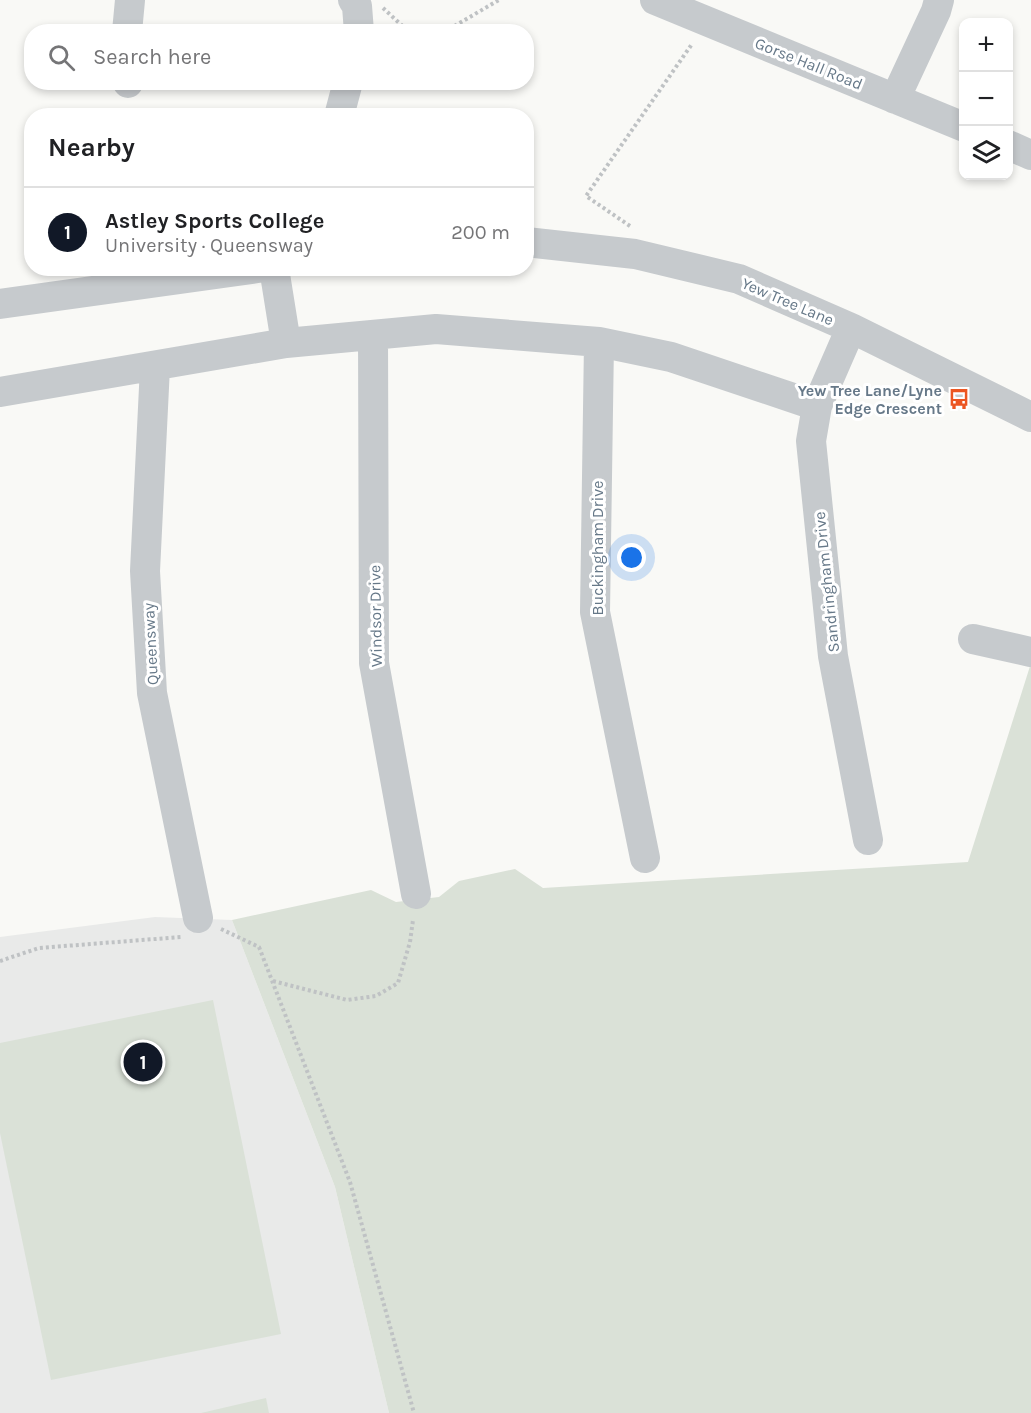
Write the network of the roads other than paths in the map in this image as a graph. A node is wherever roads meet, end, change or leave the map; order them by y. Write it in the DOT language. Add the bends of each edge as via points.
graph roads {
  1 [pos="130,0"];
  2 [pos="353,0"];
  3 [pos="655,0"];
  4 [pos="939,0"];
  5 [pos="128,24"];
  6 [pos="358,24"];
  7 [pos="346,90"];
  8 [pos="896,99"];
  9 [pos="341,108"];
  10 [pos="961,126"];
  11 [pos="1013,147"];
  12 [pos="1031,155"];
  13 [pos="534,243"];
  14 [pos="201,276"];
  15 [pos="275,276"];
  16 [pos="0,304"];
  17 [pos="851,328"];
  18 [pos="373,335"];
  19 [pos="599,342"];
  20 [pos="286,343"];
  21 [pos="155,367"];
  22 [pos="0,392"];
  23 [pos="818,406"];
  24 [pos="1031,417"];
  25 [pos="973,639"];
  26 [pos="1031,652"];
  27 [pos="868,840"];
  28 [pos="645,858"];
  29 [pos="416,894"];
  30 [pos="199,930"];
  1 -- 5 [label="street"];
  2 -- 6 [label="street"];
  3 -- 8 [label="street, Gorse Hall Road"];
  4 -- 8 [label="street"];
  7 -- 9 [label="street"];
  8 -- 10 [label="street, Gorse Hall Road"];
  11 -- 12 [label="street"];
  13 -- 17 [label="street, Yew Tree Lane" via="635,254 738,279"];
  14 -- 16 [label="street"];
  15 -- 20 [label="street"];
  17 -- 23 [label="street, Sandringham Drive"];
  17 -- 24 [label="street, Yew Tree Lane"];
  18 -- 19 [label="street" via="436,329"];
  18 -- 20 [label="street"];
  18 -- 29 [label="street, Windsor Drive" via="375,663"];
  19 -- 23 [label="street" via="671,357"];
  19 -- 28 [label="street, Buckingham Drive" via="595,612"];
  20 -- 21 [label="street"];
  21 -- 22 [label="street"];
  21 -- 30 [label="street, Queensway" via="146,571 152,693"];
  23 -- 27 [label="street, Sandringham Drive" via="811,441 833,656"];
  25 -- 26 [label="street"];
}
